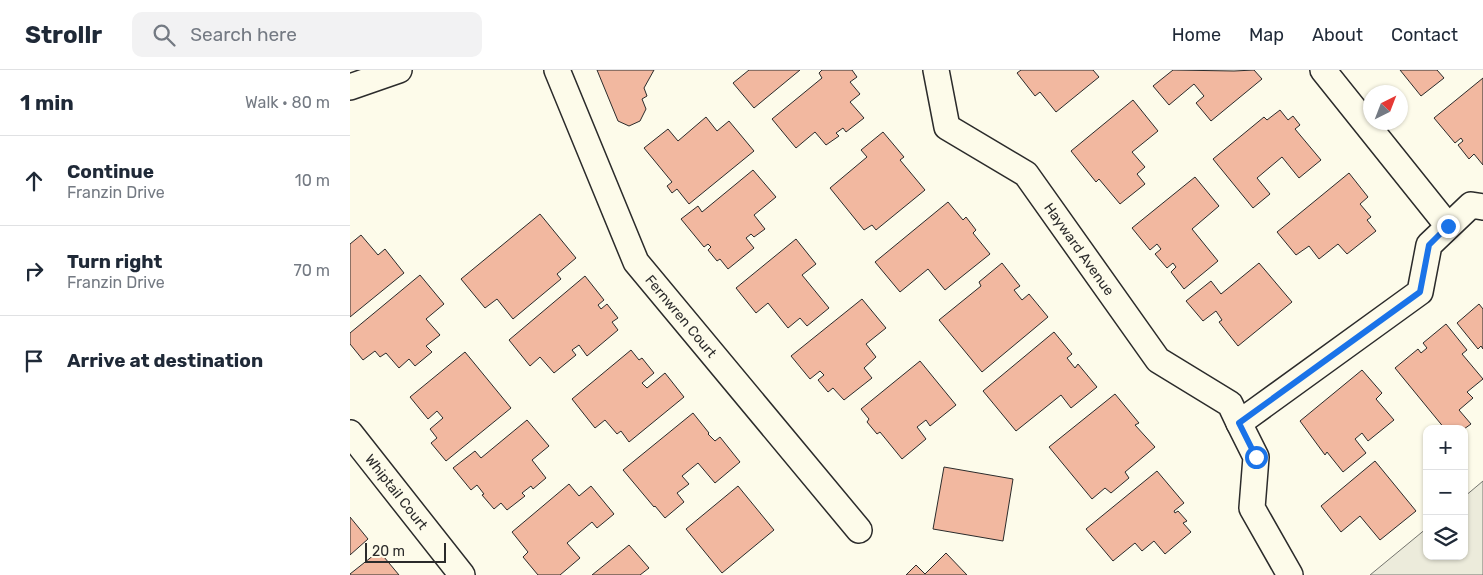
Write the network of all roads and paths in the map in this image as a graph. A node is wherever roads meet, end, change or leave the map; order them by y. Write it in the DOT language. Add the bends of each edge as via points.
graph roads {
  1 [pos="399,70"];
  2 [pos="557,70"];
  3 [pos="936,70"];
  4 [pos="1323,70"];
  5 [pos="350,87"];
  6 [pos="1483,207"];
  7 [pos="1448,226"];
  8 [pos="1239,423"];
  9 [pos="350,433"];
  10 [pos="859,530"];
  11 [pos="462,575"];
  12 [pos="1290,575"];
  1 -- 5 [label="street"];
  2 -- 10 [label="street, Fernwren Court" via="636,262"];
  3 -- 8 [label="street, Hayward Avenue" via="947,127 1026,174 1158,360 1230,404"];
  4 -- 7 [label="street"];
  6 -- 7 [label="street" via="1470,205"];
  7 -- 8 [label="street" via="1429,245 1420,292"];
  8 -- 12 [label="street, Hayward Avenue" via="1256,457 1252,508"];
  9 -- 11 [label="street, Whiptail Court"];
}
